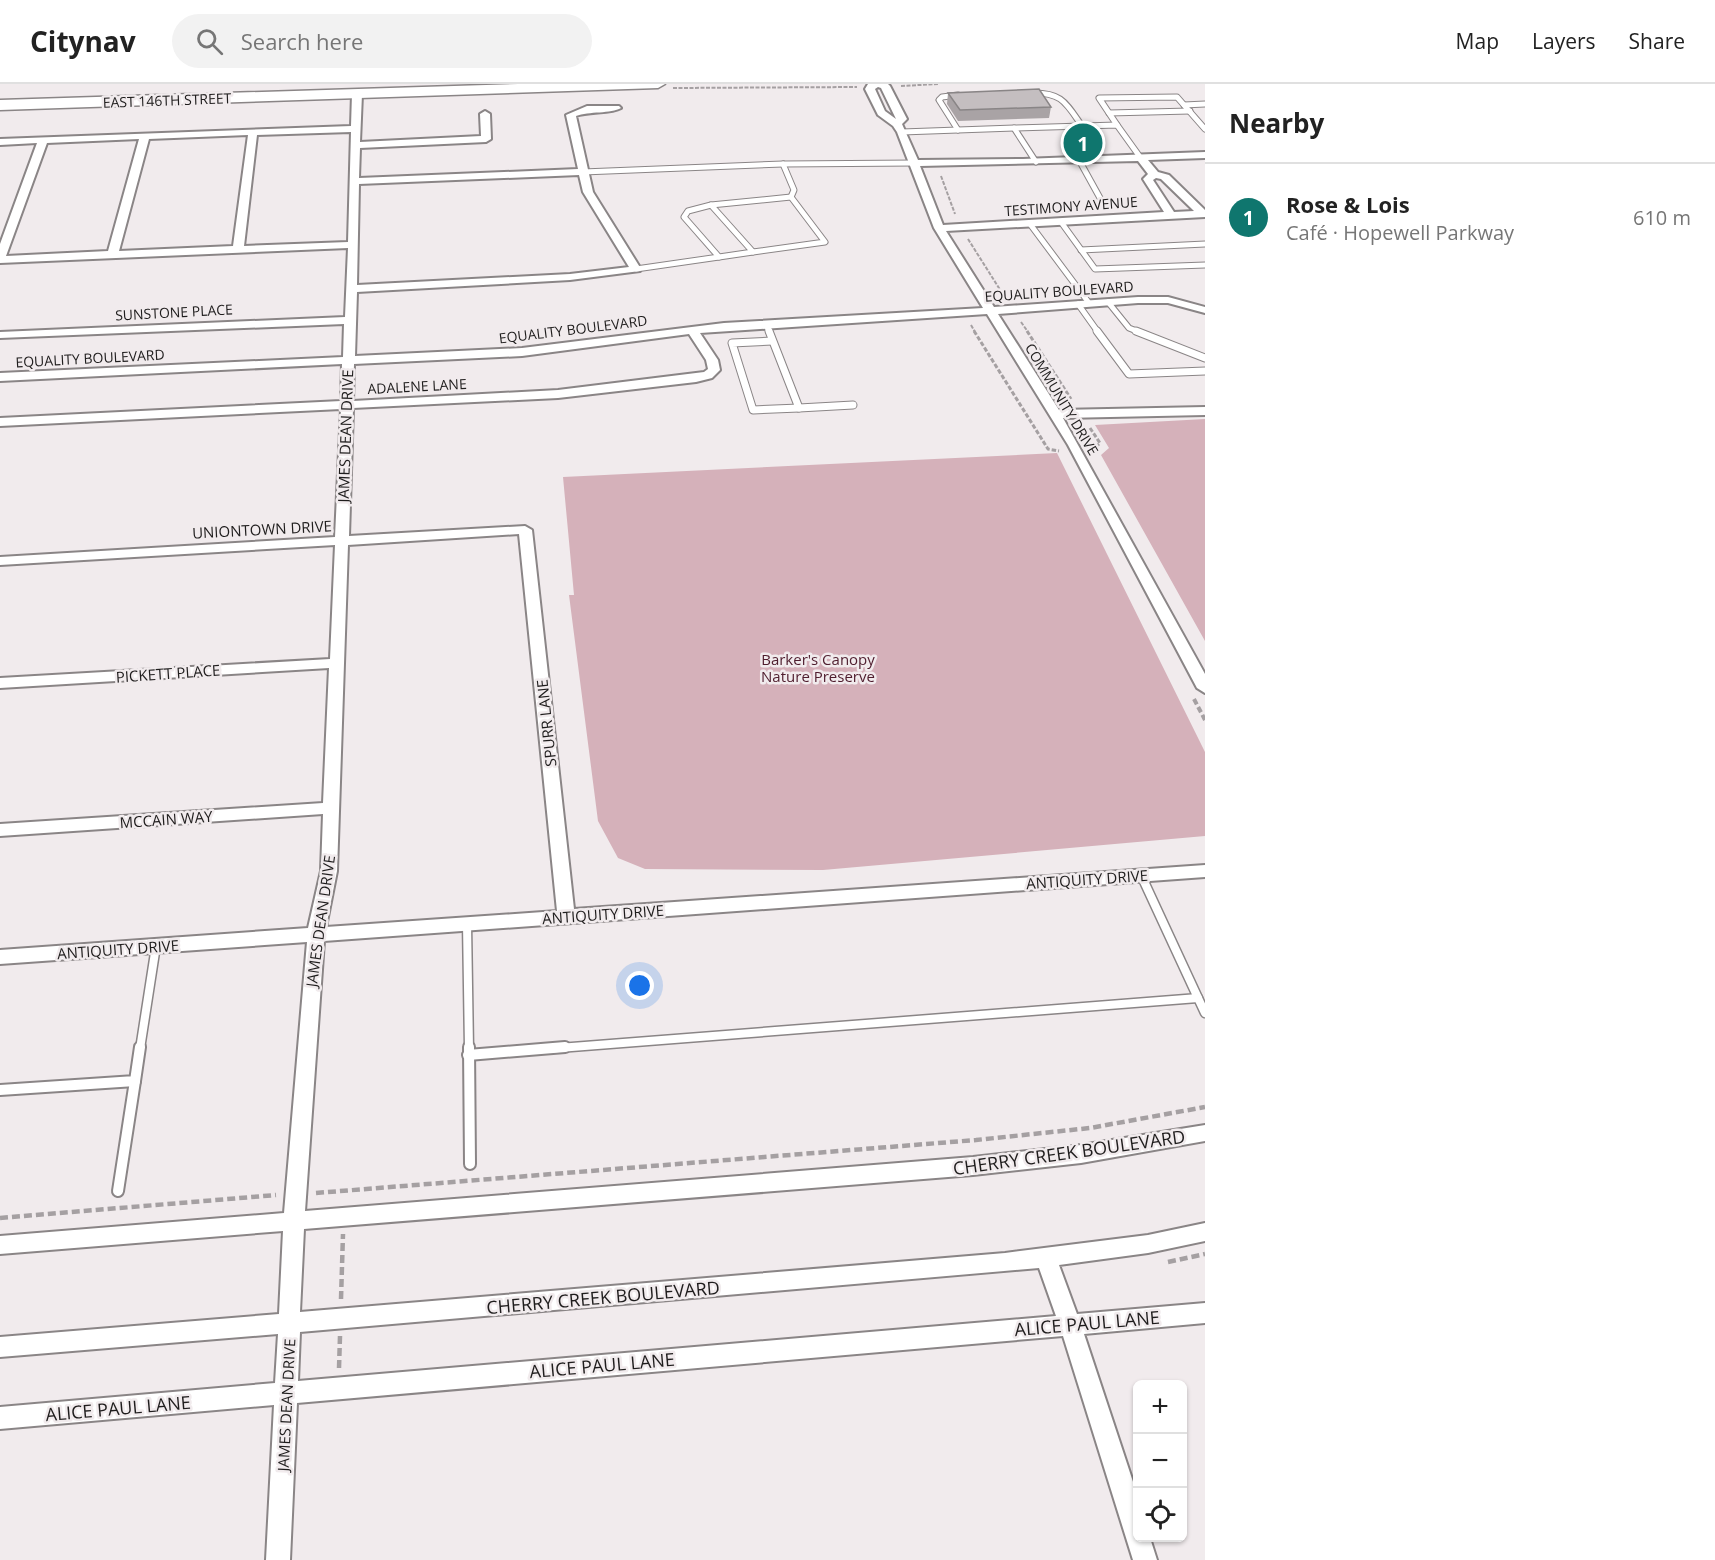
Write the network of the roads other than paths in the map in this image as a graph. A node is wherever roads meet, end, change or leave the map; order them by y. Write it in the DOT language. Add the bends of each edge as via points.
graph roads {
  1 [pos="392,84"];
  2 [pos="658,84"];
  3 [pos="877,84"];
  4 [pos="1022,93"];
  5 [pos="357,94"];
  6 [pos="969,95"];
  7 [pos="0,96"];
  8 [pos="1205,104"];
  9 [pos="0,105"];
  10 [pos="1184,105"];
  11 [pos="616,108"];
  12 [pos="1190,111"];
  13 [pos="1109,113"];
  14 [pos="485,114"];
  15 [pos="1117,125"];
  16 [pos="1082,126"];
  17 [pos="900,128"];
  18 [pos="1014,128"];
  19 [pos="355,129"];
  20 [pos="1205,129"];
  21 [pos="958,130"];
  22 [pos="253,132"];
  23 [pos="145,136"];
  24 [pos="43,141"];
  25 [pos="0,142"];
  26 [pos="355,145"];
  27 [pos="1205,155"];
  28 [pos="1140,157"];
  29 [pos="1079,160"];
  30 [pos="1036,162"];
  31 [pos="915,163"];
  32 [pos="783,164"];
  33 [pos="584,172"];
  34 [pos="1154,174"];
  35 [pos="354,181"];
  36 [pos="791,197"];
  37 [pos="1100,198"];
  38 [pos="711,205"];
  39 [pos="1171,215"];
  40 [pos="1203,215"];
  41 [pos="1061,222"];
  42 [pos="1030,224"];
  43 [pos="939,228"];
  44 [pos="1205,244"];
  45 [pos="353,245"];
  46 [pos="238,249"];
  47 [pos="1081,250"];
  48 [pos="753,252"];
  49 [pos="113,254"];
  50 [pos="719,257"];
  51 [pos="0,259"];
  52 [pos="1194,265"];
  53 [pos="1205,265"];
  54 [pos="636,269"];
  55 [pos="1205,273"];
  56 [pos="351,289"];
  57 [pos="1150,300"];
  58 [pos="1108,302"];
  59 [pos="1083,304"];
  60 [pos="986,305"];
  61 [pos="1205,310"];
  62 [pos="1205,319"];
  63 [pos="349,320"];
  64 [pos="766,324"];
  65 [pos="692,329"];
  66 [pos="0,335"];
  67 [pos="772,341"];
  68 [pos="1205,358"];
  69 [pos="347,360"];
  70 [pos="1205,370"];
  71 [pos="0,377"];
  72 [pos="346,405"];
  73 [pos="853,405"];
  74 [pos="799,408"];
  75 [pos="1205,411"];
  76 [pos="1055,414"];
  77 [pos="0,422"];
  78 [pos="525,530"];
  79 [pos="341,541"];
  80 [pos="0,561"];
  81 [pos="337,663"];
  82 [pos="0,683"];
  83 [pos="1205,688"];
  84 [pos="331,808"];
  85 [pos="0,830"];
  86 [pos="1205,871"];
  87 [pos="1141,875"];
  88 [pos="566,917"];
  89 [pos="466,924"];
  90 [pos="316,935"];
  91 [pos="156,946"];
  92 [pos="0,957"];
  93 [pos="1198,998"];
  94 [pos="1205,1013"];
  95 [pos="468,1055"];
  96 [pos="135,1081"];
  97 [pos="0,1090"];
  98 [pos="1205,1133"];
  99 [pos="470,1164"];
  100 [pos="118,1191"];
  101 [pos="294,1222"];
  102 [pos="1205,1232"];
  103 [pos="0,1245"];
  104 [pos="1046,1258"];
  105 [pos="1205,1313"];
  106 [pos="289,1324"];
  107 [pos="1070,1325"];
  108 [pos="0,1347"];
  109 [pos="286,1393"];
  110 [pos="0,1418"];
  111 [pos="1133,1520"];
  112 [pos="1140,1542"];
  113 [pos="278,1560"];
  114 [pos="1145,1560"];
  1 -- 7 [label="main road, EAST 146TH STREET"];
  2 -- 5 [label="main road, EAST 146TH STREET"];
  3 -- 17 [label="street, COMMUNITY DRIVE" via="885,86 902,120"];
  3 -- 17 [label="street, COMMUNITY DRIVE" via="870,89 881,113"];
  4 -- 16 [label="lane" via="1043,92 1062,98"];
  5 -- 9 [label="main road, EAST 146TH STREET"];
  5 -- 19 [label="street, JAMES DEAN DRIVE"];
  6 -- 21 [label="lane" via="939,100"];
  8 -- 10 [label="lane"];
  10 -- 12 [label="lane"];
  10 -- 13 [label="lane" via="1177,97 1099,98"];
  11 -- 33 [label="street" via="587,109 571,115"];
  12 -- 13 [label="lane"];
  12 -- 20 [label="lane"];
  13 -- 15 [label="lane"];
  14 -- 26 [label="street" via="486,139"];
  15 -- 16 [label="lane"];
  15 -- 28 [label="lane"];
  16 -- 18 [label="lane"];
  17 -- 21 [label="lane"];
  17 -- 31 [label="street, COMMUNITY DRIVE"];
  18 -- 21 [label="lane"];
  18 -- 30 [label="lane"];
  19 -- 22 [label="street"];
  19 -- 26 [label="street, JAMES DEAN DRIVE"];
  22 -- 23 [label="street"];
  22 -- 46 [label="street"];
  23 -- 24 [label="street"];
  23 -- 49 [label="street"];
  24 -- 25 [label="street"];
  24 -- 51 [label="street"];
  26 -- 35 [label="street, JAMES DEAN DRIVE"];
  27 -- 28 [label="street"];
  28 -- 29 [label="street"];
  28 -- 34 [label="street"];
  29 -- 30 [label="street"];
  29 -- 37 [label="lane"];
  30 -- 31 [label="street"];
  31 -- 32 [label="lane"];
  31 -- 43 [label="street, COMMUNITY DRIVE"];
  32 -- 33 [label="lane"];
  32 -- 36 [label="lane" via="794,190"];
  33 -- 35 [label="street"];
  33 -- 54 [label="street" via="588,192"];
  34 -- 39 [label="street" via="1148,179"];
  34 -- 40 [label="street" via="1165,177"];
  35 -- 45 [label="street, JAMES DEAN DRIVE"];
  36 -- 38 [label="lane"];
  36 -- 48 [label="lane" via="825,242"];
  38 -- 48 [label="lane"];
  38 -- 50 [label="lane" via="688,211 684,217"];
  39 -- 40 [label="street, TESTIMONY AVENUE"];
  39 -- 41 [label="street, TESTIMONY AVENUE"];
  41 -- 42 [label="street, TESTIMONY AVENUE"];
  41 -- 47 [label="lane"];
  42 -- 43 [label="street, TESTIMONY AVENUE"];
  42 -- 59 [label="lane"];
  43 -- 60 [label="street, COMMUNITY DRIVE"];
  44 -- 47 [label="lane"];
  45 -- 46 [label="street"];
  45 -- 56 [label="street, JAMES DEAN DRIVE"];
  46 -- 49 [label="street"];
  47 -- 52 [label="lane" via="1095,269"];
  48 -- 50 [label="lane"];
  49 -- 51 [label="street"];
  50 -- 54 [label="lane"];
  52 -- 53 [label="lane"];
  52 -- 55 [label="lane"];
  54 -- 56 [label="street" via="570,278"];
  56 -- 63 [label="street, JAMES DEAN DRIVE"];
  57 -- 58 [label="street, EQUALITY BOULEVARD"];
  57 -- 61 [label="street, EQUALITY BOULEVARD" via="1180,302"];
  57 -- 62 [label="street, EQUALITY BOULEVARD"];
  58 -- 59 [label="street, EQUALITY BOULEVARD"];
  58 -- 68 [label="lane" via="1129,328"];
  59 -- 60 [label="street, EQUALITY BOULEVARD" via="1012,309"];
  59 -- 70 [label="lane" via="1129,374"];
  60 -- 64 [label="street, EQUALITY BOULEVARD" via="967,312"];
  60 -- 76 [label="street, COMMUNITY DRIVE"];
  63 -- 66 [label="street, SUNSTONE PLACE"];
  63 -- 69 [label="street, JAMES DEAN DRIVE"];
  64 -- 65 [label="street, EQUALITY BOULEVARD"];
  64 -- 67 [label="lane"];
  65 -- 69 [label="street, EQUALITY BOULEVARD" via="522,352"];
  65 -- 72 [label="street, ADALENE LANE" via="712,360 714,370 708,375 558,394"];
  67 -- 74 [label="lane"];
  67 -- 74 [label="lane" via="732,343 753,410"];
  69 -- 71 [label="street, EQUALITY BOULEVARD"];
  69 -- 72 [label="street, JAMES DEAN DRIVE"];
  72 -- 77 [label="street, ADALENE LANE"];
  72 -- 79 [label="street, JAMES DEAN DRIVE"];
  73 -- 74 [label="lane"];
  75 -- 76 [label="street"];
  76 -- 83 [label="street, COMMUNITY DRIVE"];
  78 -- 79 [label="street, UNIONTOWN DRIVE"];
  78 -- 88 [label="street, SPURR LANE"];
  79 -- 80 [label="street, UNIONTOWN DRIVE"];
  79 -- 81 [label="street, JAMES DEAN DRIVE"];
  81 -- 82 [label="street, PICKETT PLACE"];
  81 -- 84 [label="street, JAMES DEAN DRIVE"];
  84 -- 85 [label="street, MCCAIN WAY"];
  84 -- 90 [label="street, JAMES DEAN DRIVE" via="328,870"];
  86 -- 87 [label="street, ANTIQUITY DRIVE"];
  87 -- 88 [label="street, ANTIQUITY DRIVE"];
  87 -- 93 [label="lane"];
  88 -- 89 [label="street, ANTIQUITY DRIVE"];
  89 -- 90 [label="street, ANTIQUITY DRIVE"];
  89 -- 95 [label="lane"];
  90 -- 91 [label="street, ANTIQUITY DRIVE"];
  90 -- 101 [label="street, JAMES DEAN DRIVE"];
  91 -- 92 [label="street, ANTIQUITY DRIVE"];
  91 -- 96 [label="lane"];
  93 -- 94 [label="lane"];
  93 -- 95 [label="lane"];
  95 -- 99 [label="lane"];
  96 -- 97 [label="lane"];
  96 -- 100 [label="lane"];
  98 -- 101 [label="street, CHERRY CREEK BOULEVARD" via="1080,1154 973,1166"];
  101 -- 103 [label="street, CHERRY CREEK BOULEVARD"];
  101 -- 106 [label="street, JAMES DEAN DRIVE"];
  102 -- 104 [label="street, CHERRY CREEK BOULEVARD"];
  104 -- 106 [label="street, CHERRY CREEK BOULEVARD"];
  104 -- 107 [label="street"];
  105 -- 107 [label="street, ALICE PAUL LANE"];
  106 -- 108 [label="street, CHERRY CREEK BOULEVARD"];
  106 -- 109 [label="street, JAMES DEAN DRIVE"];
  107 -- 109 [label="street, ALICE PAUL LANE"];
  107 -- 111 [label="street"];
  109 -- 110 [label="street, ALICE PAUL LANE"];
  109 -- 113 [label="street, JAMES DEAN DRIVE"];
  112 -- 114 [label="street"];
}
